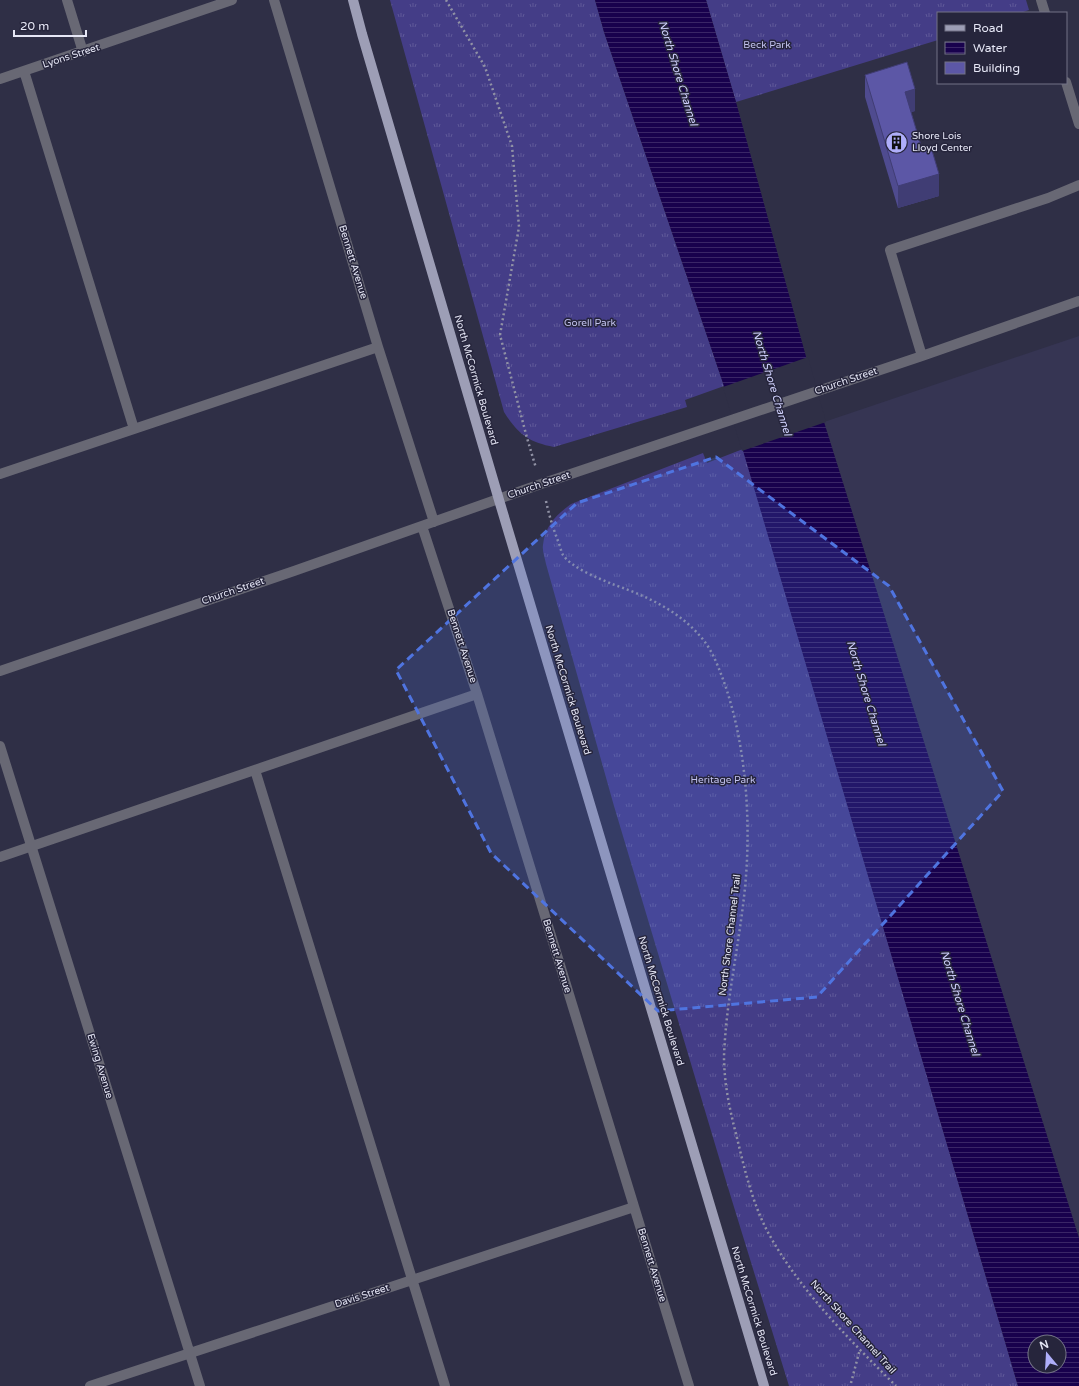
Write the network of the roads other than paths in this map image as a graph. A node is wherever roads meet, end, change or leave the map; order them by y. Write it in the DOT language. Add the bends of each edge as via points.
graph roads {
  1 [pos="68,0"];
  2 [pos="232,0"];
  3 [pos="274,0"];
  4 [pos="354,0"];
  5 [pos="1041,0"];
  6 [pos="1045,12"];
  7 [pos="84,52"];
  8 [pos="24,71"];
  9 [pos="0,79"];
  10 [pos="1067,84"];
  11 [pos="1076,107"];
  12 [pos="1079,124"];
  13 [pos="1079,185"];
  14 [pos="1079,301"];
  15 [pos="378,347"];
  16 [pos="922,356"];
  17 [pos="134,429"];
  18 [pos="0,474"];
  19 [pos="499,500"];
  20 [pos="434,522"];
  21 [pos="422,526"];
  22 [pos="0,671"];
  23 [pos="477,694"];
  24 [pos="0,746"];
  25 [pos="255,770"];
  26 [pos="31,846"];
  27 [pos="0,857"];
  28 [pos="634,1207"];
  29 [pos="412,1279"];
  30 [pos="189,1352"];
  31 [pos="90,1386"];
  32 [pos="200,1386"];
  33 [pos="445,1386"];
  34 [pos="689,1386"];
  35 [pos="764,1386"];
  1 -- 7 [label="street"];
  2 -- 7 [label="street, Lyons Street"];
  3 -- 15 [label="street, Bennett Avenue"];
  4 -- 19 [label="main road, North McCormick Boulevard"];
  5 -- 6 [label="street"];
  7 -- 8 [label="street, Lyons Street"];
  8 -- 9 [label="street, Lyons Street"];
  8 -- 17 [label="street"];
  10 -- 11 [label="street"];
  11 -- 12 [label="street"];
  13 -- 16 [label="street" via="1048,198 890,250"];
  14 -- 16 [label="street, Church Street"];
  15 -- 17 [label="street"];
  15 -- 20 [label="street, Bennett Avenue"];
  16 -- 19 [label="street, Church Street"];
  17 -- 18 [label="street"];
  19 -- 20 [label="street, Church Street"];
  19 -- 35 [label="main road, North McCormick Boulevard"];
  20 -- 21 [label="street, Church Street"];
  21 -- 22 [label="street, Church Street"];
  21 -- 23 [label="street, Bennett Avenue"];
  23 -- 25 [label="street"];
  23 -- 28 [label="street, Bennett Avenue"];
  24 -- 26 [label="street, Ewing Avenue"];
  25 -- 26 [label="street"];
  25 -- 29 [label="street"];
  26 -- 27 [label="street"];
  26 -- 30 [label="street, Ewing Avenue"];
  28 -- 29 [label="street, Davis Street"];
  28 -- 34 [label="street, Bennett Avenue"];
  29 -- 30 [label="street, Davis Street"];
  29 -- 33 [label="street"];
  30 -- 31 [label="street, Davis Street"];
  30 -- 32 [label="street, Ewing Avenue"];
}
